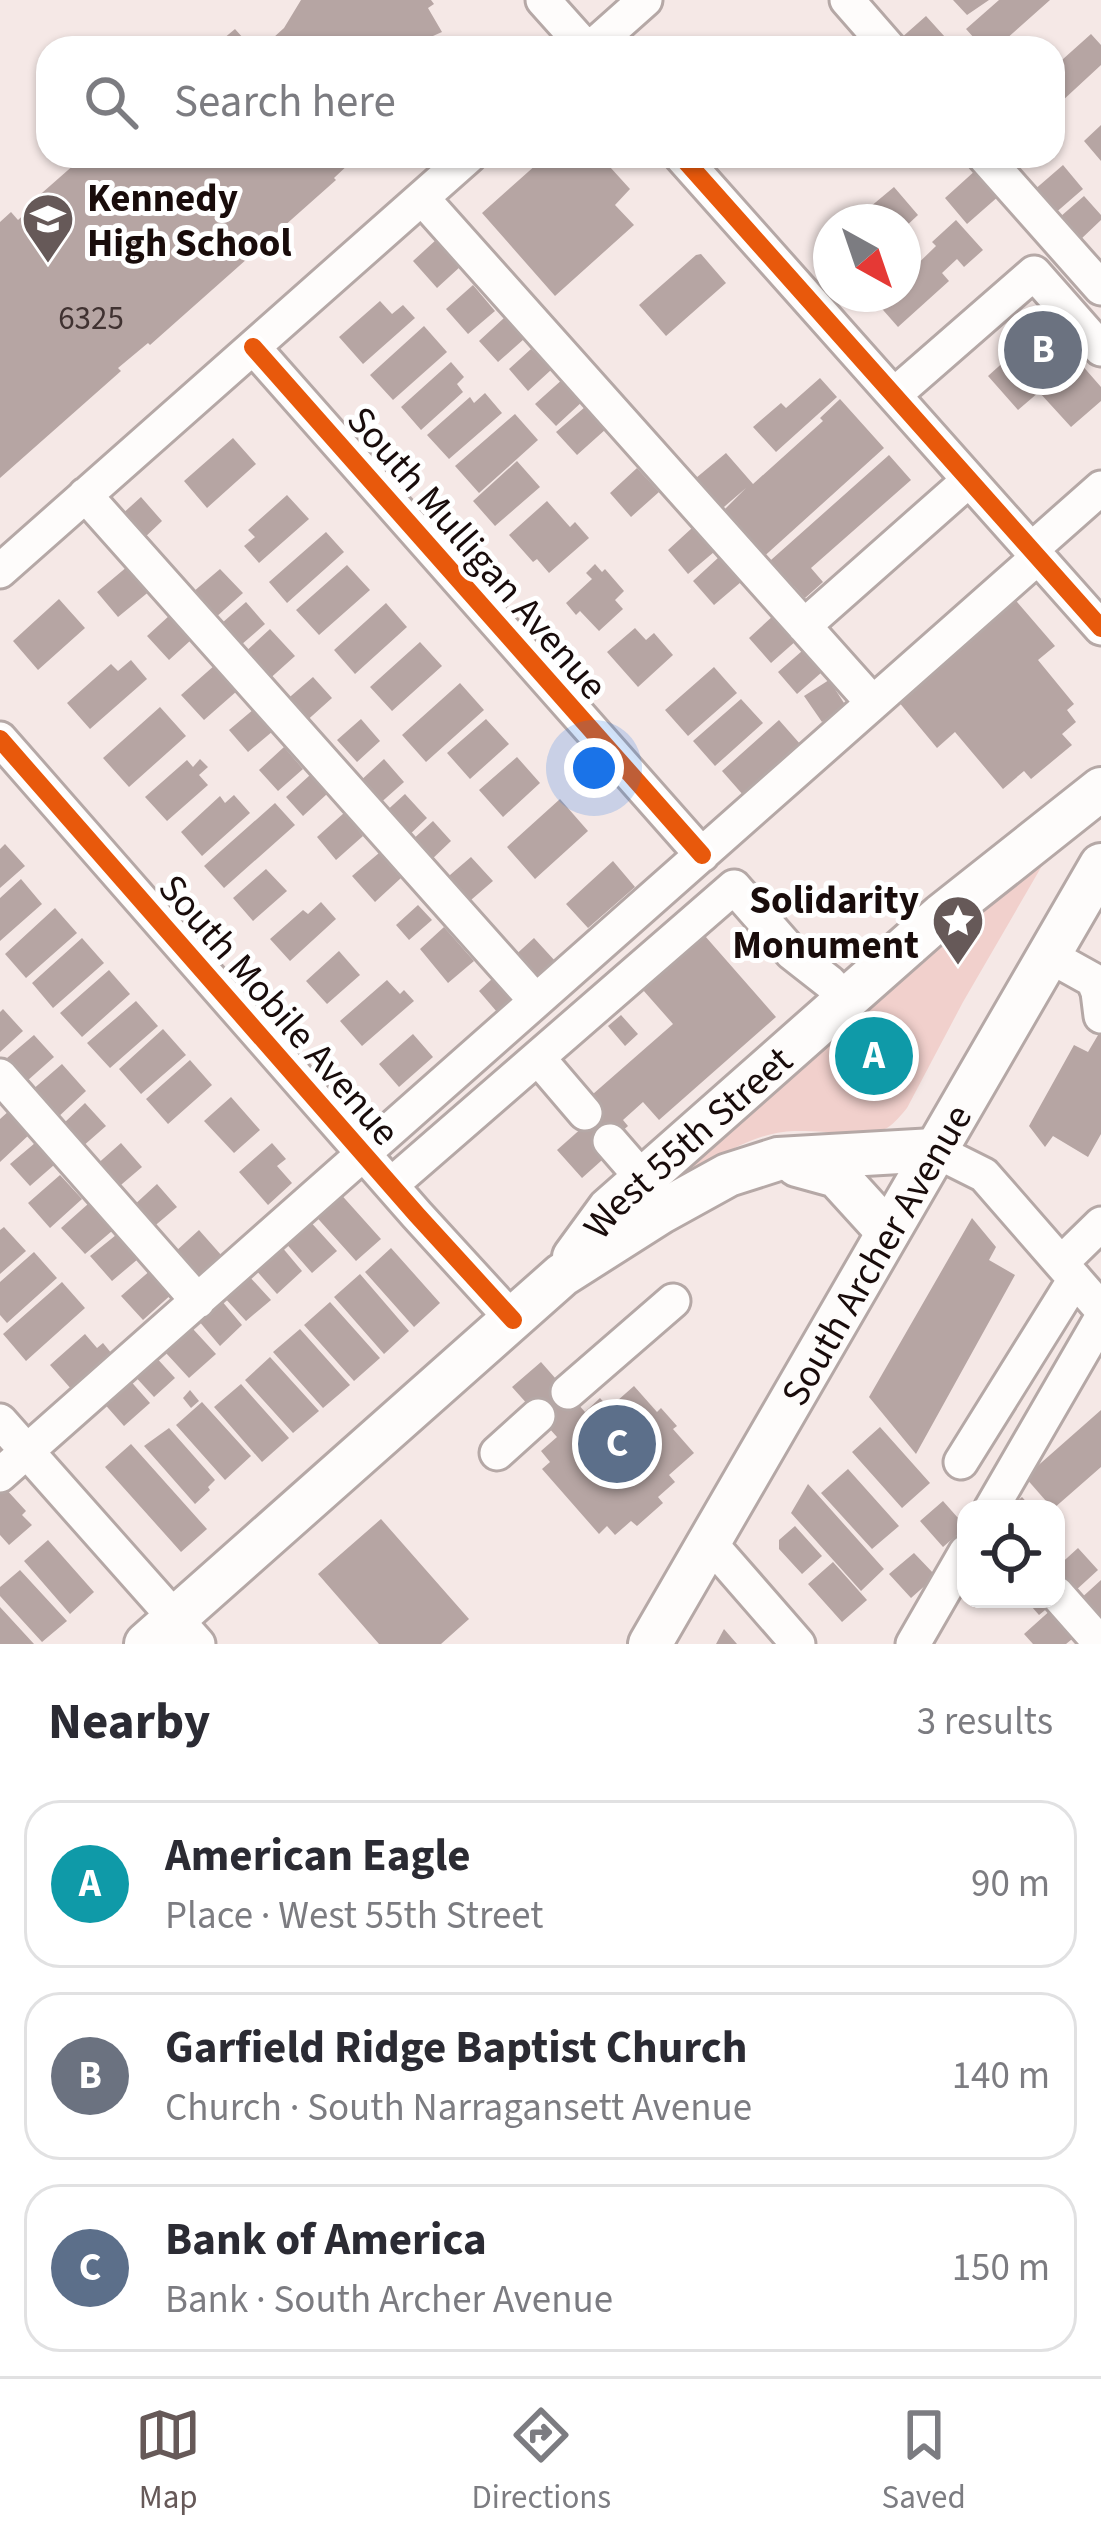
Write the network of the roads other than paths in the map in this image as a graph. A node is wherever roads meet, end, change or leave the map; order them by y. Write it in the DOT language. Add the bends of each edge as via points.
graph roads {
  1 [pos="543,0"];
  2 [pos="645,0"];
  3 [pos="847,0"];
  4 [pos="577,36"];
  5 [pos="602,36"];
  6 [pos="878,36"];
  7 [pos="456,168"];
  8 [pos="692,168"];
  9 [pos="995,168"];
  10 [pos="422,198"];
  11 [pos="1101,288"];
  12 [pos="254,347"];
  13 [pos="1101,349"];
  14 [pos="894,395"];
  15 [pos="969,480"];
  16 [pos="1101,488"];
  17 [pos="86,495"];
  18 [pos="1034,553"];
  19 [pos="0,571"];
  20 [pos="804,626"];
  21 [pos="1101,628"];
  22 [pos="873,703"];
  23 [pos="0,739"];
  24 [pos="1101,789"];
  25 [pos="702,855"];
  26 [pos="1101,865"];
  27 [pos="1048,956"];
  28 [pos="846,1000"];
  29 [pos="536,1001"];
  30 [pos="1101,1016"];
  31 [pos="538,1058"];
  32 [pos="0,1076"];
  33 [pos="585,1113"];
  34 [pos="610,1141"];
  35 [pos="934,1150"];
  36 [pos="364,1154"];
  37 [pos="778,1159"];
  38 [pos="643,1179"];
  39 [pos="391,1185"];
  40 [pos="1101,1224"];
  41 [pos="888,1232"];
  42 [pos="1068,1271"];
  43 [pos="562,1276"];
  44 [pos="198,1301"];
  45 [pos="674,1301"];
  46 [pos="1101,1309"];
  47 [pos="1101,1319"];
  48 [pos="513,1320"];
  49 [pos="568,1392"];
  50 [pos="538,1416"];
  51 [pos="0,1421"];
  52 [pos="27,1451"];
  53 [pos="496,1454"];
  54 [pos="961,1462"];
  55 [pos="0,1475"];
  56 [pos="996,1500"];
  57 [pos="709,1542"];
  58 [pos="957,1568"];
  59 [pos="1065,1603"];
  60 [pos="173,1636"];
  61 [pos="650,1644"];
  62 [pos="798,1644"];
  63 [pos="913,1644"];
  64 [pos="1101,1644"];
  1 -- 4 [label="street"];
  2 -- 5 [label="street"];
  3 -- 6 [label="street"];
  7 -- 10 [label="street"];
  8 -- 14 [label="street"];
  9 -- 11 [label="street"];
  10 -- 12 [label="street"];
  10 -- 20 [label="street"];
  12 -- 17 [label="street"];
  12 -- 25 [label="street, South Mulligan Avenue"];
  13 -- 14 [label="street" via="1034,273"];
  14 -- 15 [label="street"];
  15 -- 18 [label="street"];
  15 -- 20 [label="street"];
  16 -- 18 [label="street"];
  17 -- 19 [label="street"];
  17 -- 29 [label="street"];
  18 -- 21 [label="street"];
  18 -- 22 [label="street"];
  20 -- 22 [label="street"];
  22 -- 25 [label="street"];
  23 -- 36 [label="street, South Mobile Avenue"];
  24 -- 28 [label="main road, West 55th Street"];
  25 -- 29 [label="street"];
  26 -- 27 [label="main road, South Archer Avenue"];
  27 -- 30 [label="street" via="1093,980"];
  27 -- 35 [label="main road, South Archer Avenue"];
  28 -- 31 [label="street" via="734,887"];
  28 -- 38 [label="main road, West 55th Street"];
  29 -- 36 [label="street"];
  31 -- 33 [label="street"];
  31 -- 39 [label="street"];
  32 -- 44 [label="street"];
  34 -- 38 [label="street"];
  35 -- 37 [label="main road, West 55th Street"];
  35 -- 41 [label="main road, South Archer Avenue"];
  35 -- 42 [label="street" via="984,1175"];
  36 -- 39 [label="street, South Mobile Avenue"];
  36 -- 44 [label="street"];
  37 -- 41 [label="main road" via="837,1176"];
  37 -- 43 [label="main road, West 55th Street" via="677,1202"];
  38 -- 43 [label="main road, West 55th Street" via="609,1209"];
  39 -- 48 [label="street, South Mobile Avenue"];
  40 -- 42 [label="street"];
  41 -- 57 [label="main road, South Archer Avenue"];
  42 -- 46 [label="street"];
  42 -- 54 [label="street"];
  43 -- 48 [label="main road, West 55th Street"];
  44 -- 52 [label="street"];
  45 -- 49 [label="street"];
  47 -- 56 [label="street"];
  48 -- 60 [label="main road, West 55th Street"];
  50 -- 53 [label="street"];
  51 -- 52 [label="street"];
  52 -- 55 [label="street"];
  52 -- 60 [label="street"];
  57 -- 61 [label="main road, South Archer Avenue"];
  57 -- 62 [label="street"];
  58 -- 63 [label="street"];
  59 -- 64 [label="street"];
}
